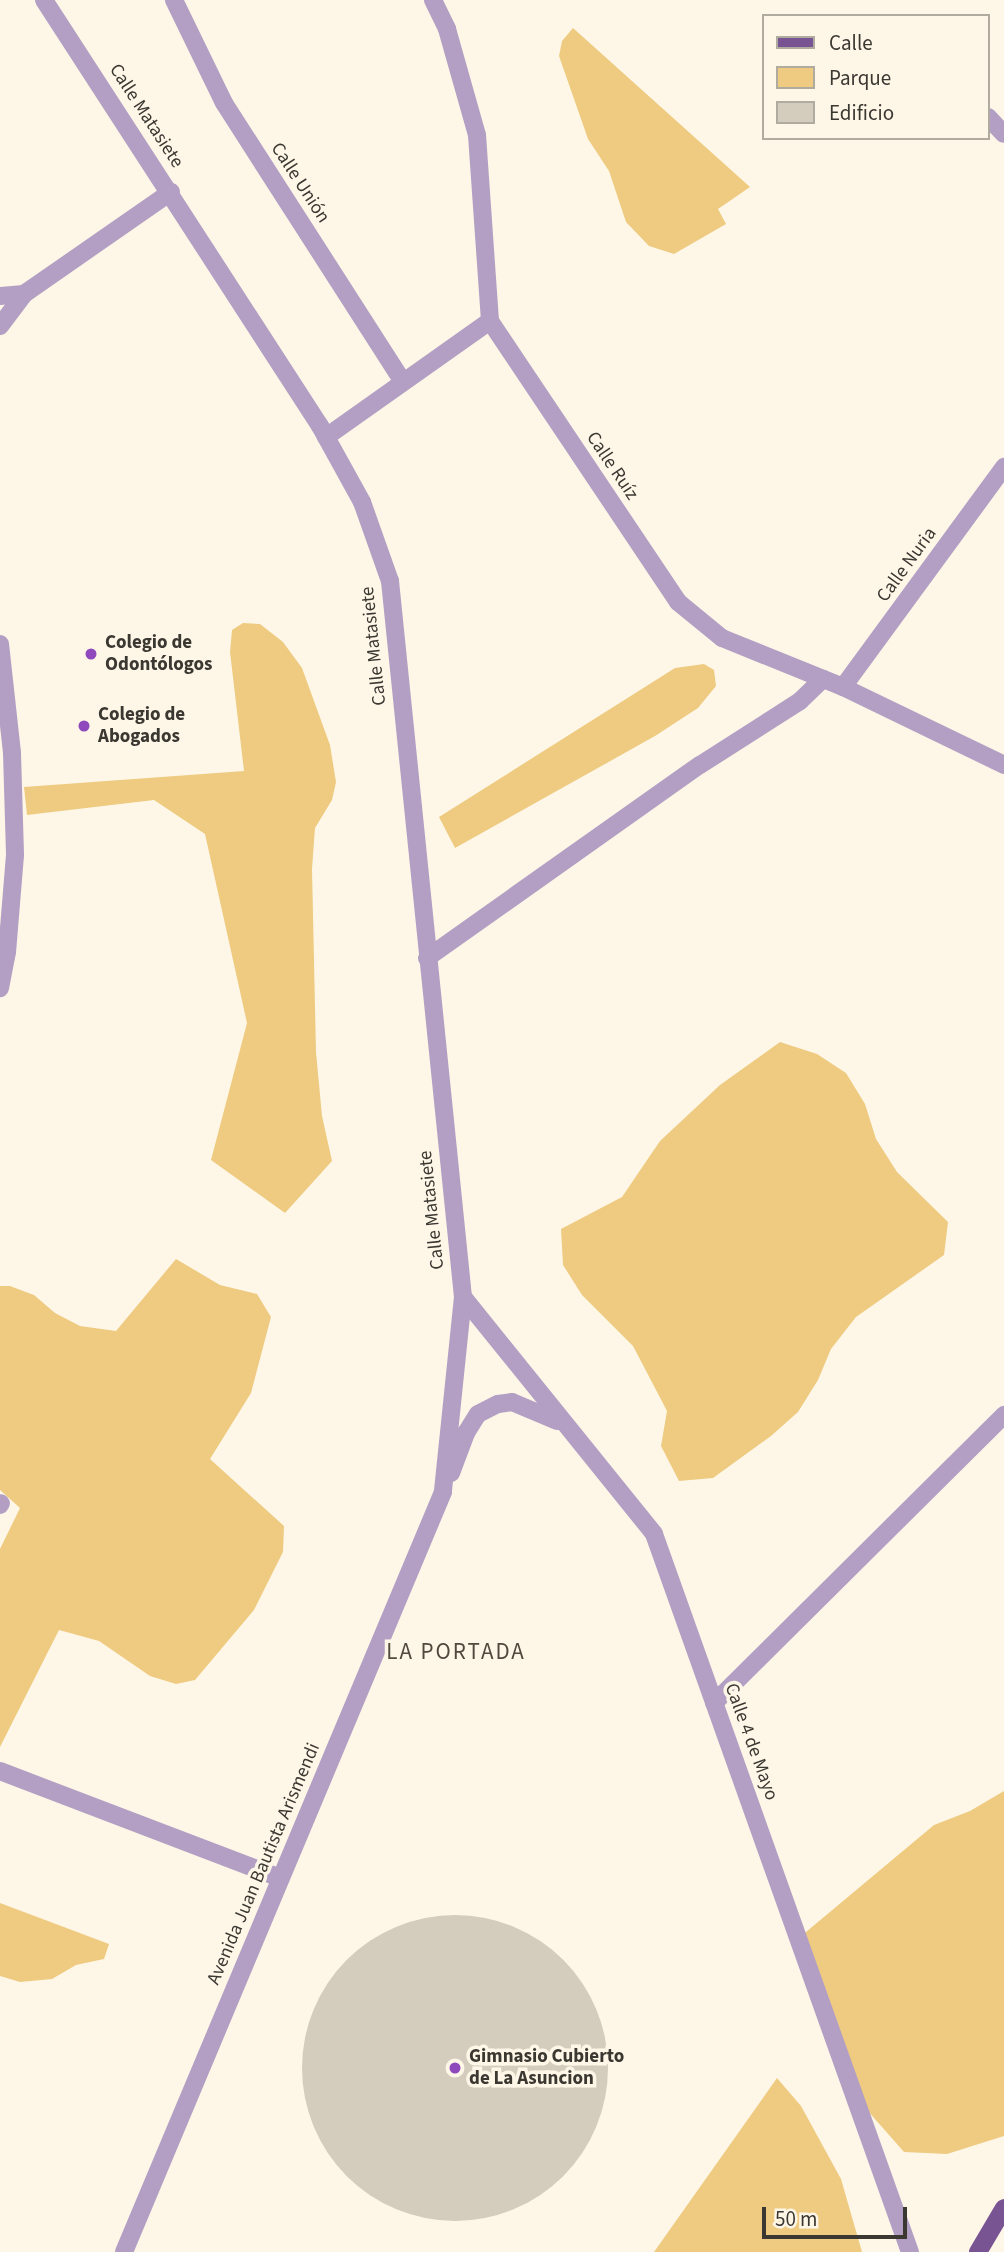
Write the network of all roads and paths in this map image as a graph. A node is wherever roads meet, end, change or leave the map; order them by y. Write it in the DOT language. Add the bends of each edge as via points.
graph roads {
  1 [pos="44,0"];
  2 [pos="174,0"];
  3 [pos="433,0"];
  4 [pos="990,119"];
  5 [pos="1004,134"];
  6 [pos="171,192"];
  7 [pos="24,294"];
  8 [pos="0,296"];
  9 [pos="490,321"];
  10 [pos="0,326"];
  11 [pos="403,382"];
  12 [pos="326,436"];
  13 [pos="1004,467"];
  14 [pos="0,644"];
  15 [pos="823,679"];
  16 [pos="843,687"];
  17 [pos="1004,765"];
  18 [pos="426,958"];
  19 [pos="0,988"];
  20 [pos="463,1297"];
  21 [pos="1004,1415"];
  22 [pos="566,1426"];
  23 [pos="443,1492"];
  24 [pos="715,1703"];
  25 [pos="0,1771"];
  26 [pos="280,1878"];
  27 [pos="1004,2207"];
  28 [pos="125,2252"];
  29 [pos="910,2252"];
  30 [pos="978,2252"];
  1 -- 6 [label="street, Calle Matasiete"];
  2 -- 11 [label="street, Calle Unión" via="224,103"];
  3 -- 9 [label="street, Calle Ruíz" via="447,29 477,135"];
  4 -- 5 [label="street"];
  6 -- 7 [label="street"];
  6 -- 12 [label="street, Calle Matasiete"];
  7 -- 8 [label="street"];
  7 -- 10 [label="street"];
  9 -- 11 [label="street"];
  9 -- 15 [label="street, Calle Ruíz" via="678,602 722,638"];
  11 -- 12 [label="street"];
  12 -- 18 [label="street, Calle Matasiete" via="362,502 390,581"];
  13 -- 16 [label="street, Calle Nuria"];
  14 -- 19 [label="street" via="12,753 15,855"];
  15 -- 16 [label="street, Calle Ruíz"];
  15 -- 18 [label="street" via="800,701 700,765"];
  16 -- 17 [label="street, Calle Ruíz"];
  18 -- 20 [label="street, Calle Matasiete"];
  20 -- 22 [label="street, Calle 4 de Mayo"];
  20 -- 23 [label="street, Avenida Juan Bautista Arismendi"];
  21 -- 24 [label="street"];
  22 -- 23 [label="street, Avenida Juan Bautista Arismendi" via="512,1402 478,1414"];
  22 -- 24 [label="street, Calle 4 de Mayo" via="654,1534"];
  23 -- 26 [label="street, Avenida Juan Bautista Arismendi"];
  24 -- 29 [label="street, Calle 4 de Mayo"];
  25 -- 26 [label="street"];
  26 -- 28 [label="street, Avenida Juan Bautista Arismendi"];
  27 -- 30 [label="main road"];
}
